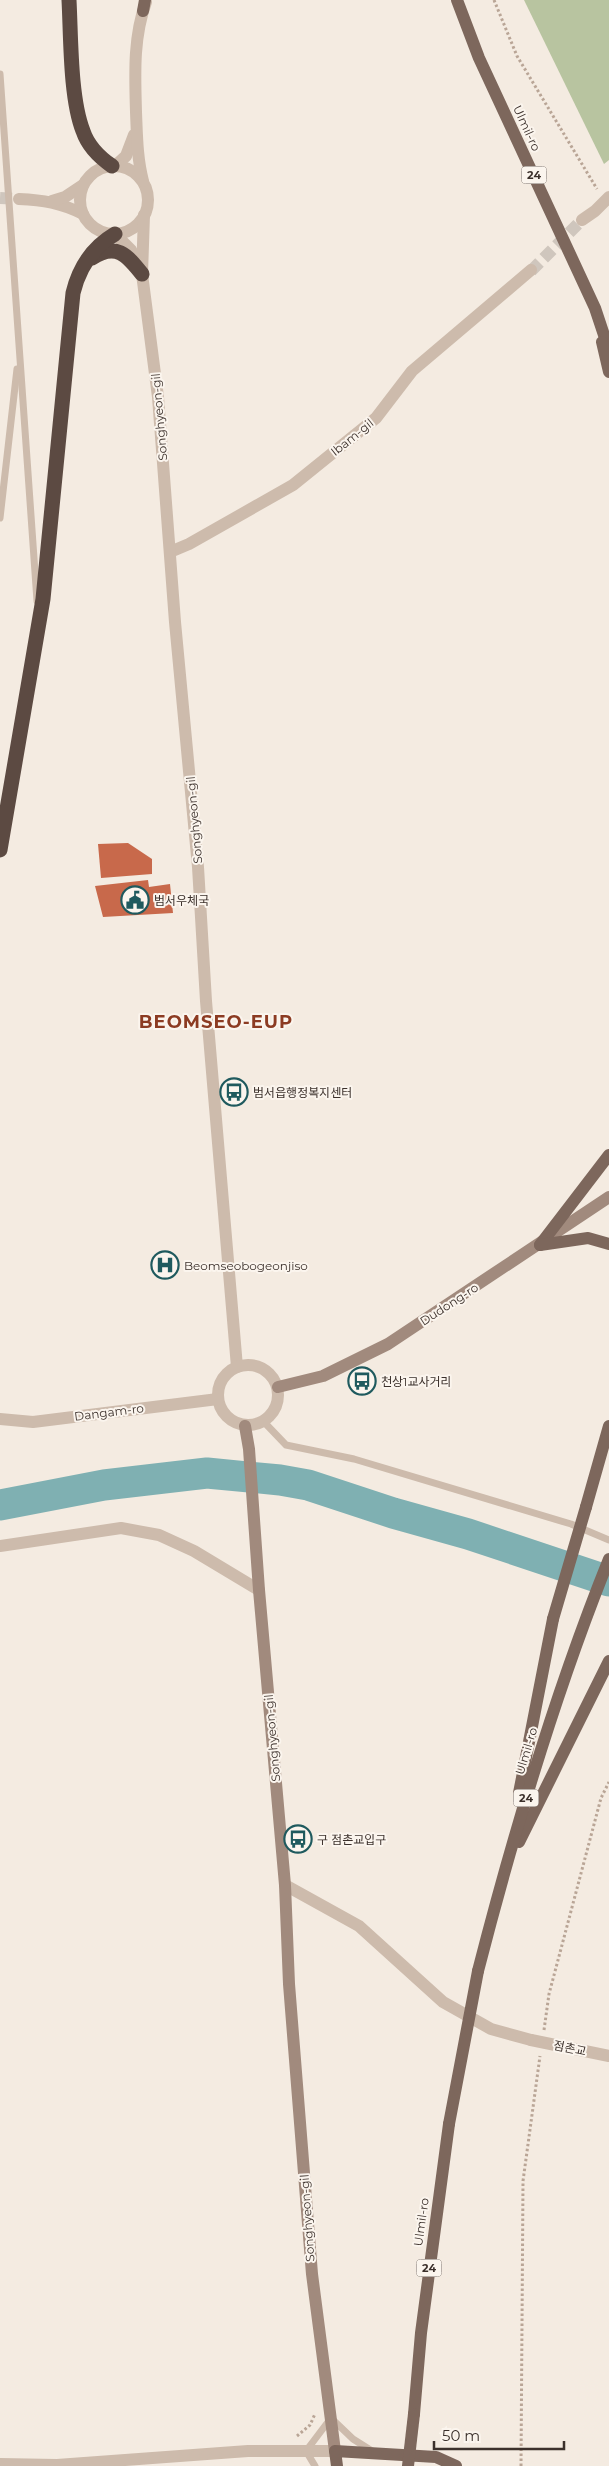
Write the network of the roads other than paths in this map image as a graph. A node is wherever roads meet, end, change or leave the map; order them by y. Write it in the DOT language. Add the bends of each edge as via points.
graph roads {
  1 [pos="69,0"];
  2 [pos="457,0"];
  3 [pos="144,3"];
  4 [pos="0,74"];
  5 [pos="137,125"];
  6 [pos="114,166"];
  7 [pos="143,183"];
  8 [pos="83,185"];
  9 [pos="19,199"];
  10 [pos="607,199"];
  11 [pos="52,201"];
  12 [pos="83,214"];
  13 [pos="144,215"];
  14 [pos="582,220"];
  15 [pos="115,234"];
  16 [pos="85,263"];
  17 [pos="531,270"];
  18 [pos="142,274"];
  19 [pos="595,308"];
  20 [pos="609,333"];
  21 [pos="609,350"];
  22 [pos="19,351"];
  23 [pos="609,372"];
  24 [pos="0,518"];
  25 [pos="170,552"];
  26 [pos="38,627"];
  27 [pos="0,850"];
  28 [pos="609,1155"];
  29 [pos="609,1197"];
  30 [pos="540,1244"];
  31 [pos="609,1244"];
  32 [pos="237,1367"];
  33 [pos="278,1387"];
  34 [pos="218,1399"];
  35 [pos="0,1419"];
  36 [pos="264,1422"];
  37 [pos="245,1426"];
  38 [pos="609,1426"];
  39 [pos="609,1540"];
  40 [pos="0,1546"];
  41 [pos="609,1559"];
  42 [pos="259,1590"];
  43 [pos="609,1661"];
  44 [pos="504,1872"];
  45 [pos="285,1885"];
  46 [pos="609,2056"];
  47 [pos="331,2418"];
  48 [pos="306,2451"];
  49 [pos="335,2451"];
  50 [pos="375,2452"];
  51 [pos="0,2464"];
  52 [pos="315,2466"];
  53 [pos="337,2466"];
  54 [pos="408,2466"];
  55 [pos="456,2466"];
  1 -- 6 [label="highway" via="74,78 82,130 94,150"];
  2 -- 19 [label="main road, Ulmil-ro / 24" via="479,58"];
  3 -- 5 [label="street" via="135,59"];
  4 -- 22 [label="lane"];
  5 -- 6 [label="street" via="126,156"];
  5 -- 7 [label="street"];
  6 -- 7 [label="street" via="129,169"];
  6 -- 8 [label="street" via="95,172"];
  7 -- 13 [label="street" via="148,199"];
  8 -- 11 [label="street" via="65,198"];
  8 -- 12 [label="street" via="80,196"];
  9 -- 11 [label="street"];
  10 -- 14 [label="street"];
  11 -- 12 [label="street"];
  12 -- 15 [label="street" via="96,229"];
  13 -- 15 [label="street" via="132,229"];
  13 -- 18 [label="street, Songhyeon-gil"];
  15 -- 16 [label="highway"];
  15 -- 18 [label="street, Songhyeon-gil" via="131,250"];
  16 -- 18 [label="highway" via="100,253 115,251 127,257"];
  16 -- 26 [label="highway" via="73,293"];
  17 -- 25 [label="street, Ibam-gil" via="412,371 376,418 293,485"];
  18 -- 25 [label="street, Songhyeon-gil" via="157,388"];
  19 -- 20 [label="main road"];
  19 -- 21 [label="main road, Ulmil-ro / 24"];
  19 -- 23 [label="main road"];
  22 -- 24 [label="lane"];
  22 -- 26 [label="lane"];
  25 -- 32 [label="street, Songhyeon-gil" via="198,857 206,1001"];
  26 -- 27 [label="highway"];
  28 -- 30 [label="main road"];
  29 -- 30 [label="main road, Dudong-ro"];
  30 -- 31 [label="main road" via="588,1238"];
  30 -- 33 [label="main road, Dudong-ro" via="388,1344 323,1376"];
  32 -- 33 [label="street" via="257,1366 273,1378"];
  32 -- 34 [label="street" via="222,1380"];
  33 -- 36 [label="street" via="277,1406"];
  34 -- 35 [label="street, Dangam-ro" via="33,1422"];
  34 -- 37 [label="street" via="227,1417"];
  36 -- 37 [label="street"];
  36 -- 39 [label="lane" via="286,1445 399,1472 571,1524"];
  37 -- 42 [label="main road, Songhyeon-gil"];
  38 -- 44 [label="main road, bridge" via="553,1618"];
  40 -- 42 [label="street" via="121,1528 159,1535 194,1551"];
  41 -- 44 [label="main road, Ulmil-ro / 24" via="581,1627"];
  42 -- 45 [label="main road, Songhyeon-gil"];
  43 -- 44 [label="main road"];
  44 -- 54 [label="main road, Ulmil-ro / 24, bridge" via="478,1971 449,2124 421,2333"];
  45 -- 46 [label="street, 점촌교, bridge" via="359,1926 444,2002 491,2029"];
  45 -- 47 [label="main road, Songhyeon-gil" via="289,1984 312,2274"];
  47 -- 48 [label="lane"];
  47 -- 49 [label="main road, Songhyeon-gil"];
  47 -- 50 [label="lane" via="353,2439"];
  48 -- 49 [label="street"];
  48 -- 51 [label="street" via="248,2451 57,2465"];
  48 -- 52 [label="lane"];
  49 -- 50 [label="main road"];
  49 -- 53 [label="main road"];
  50 -- 55 [label="main road" via="436,2457"];
}
